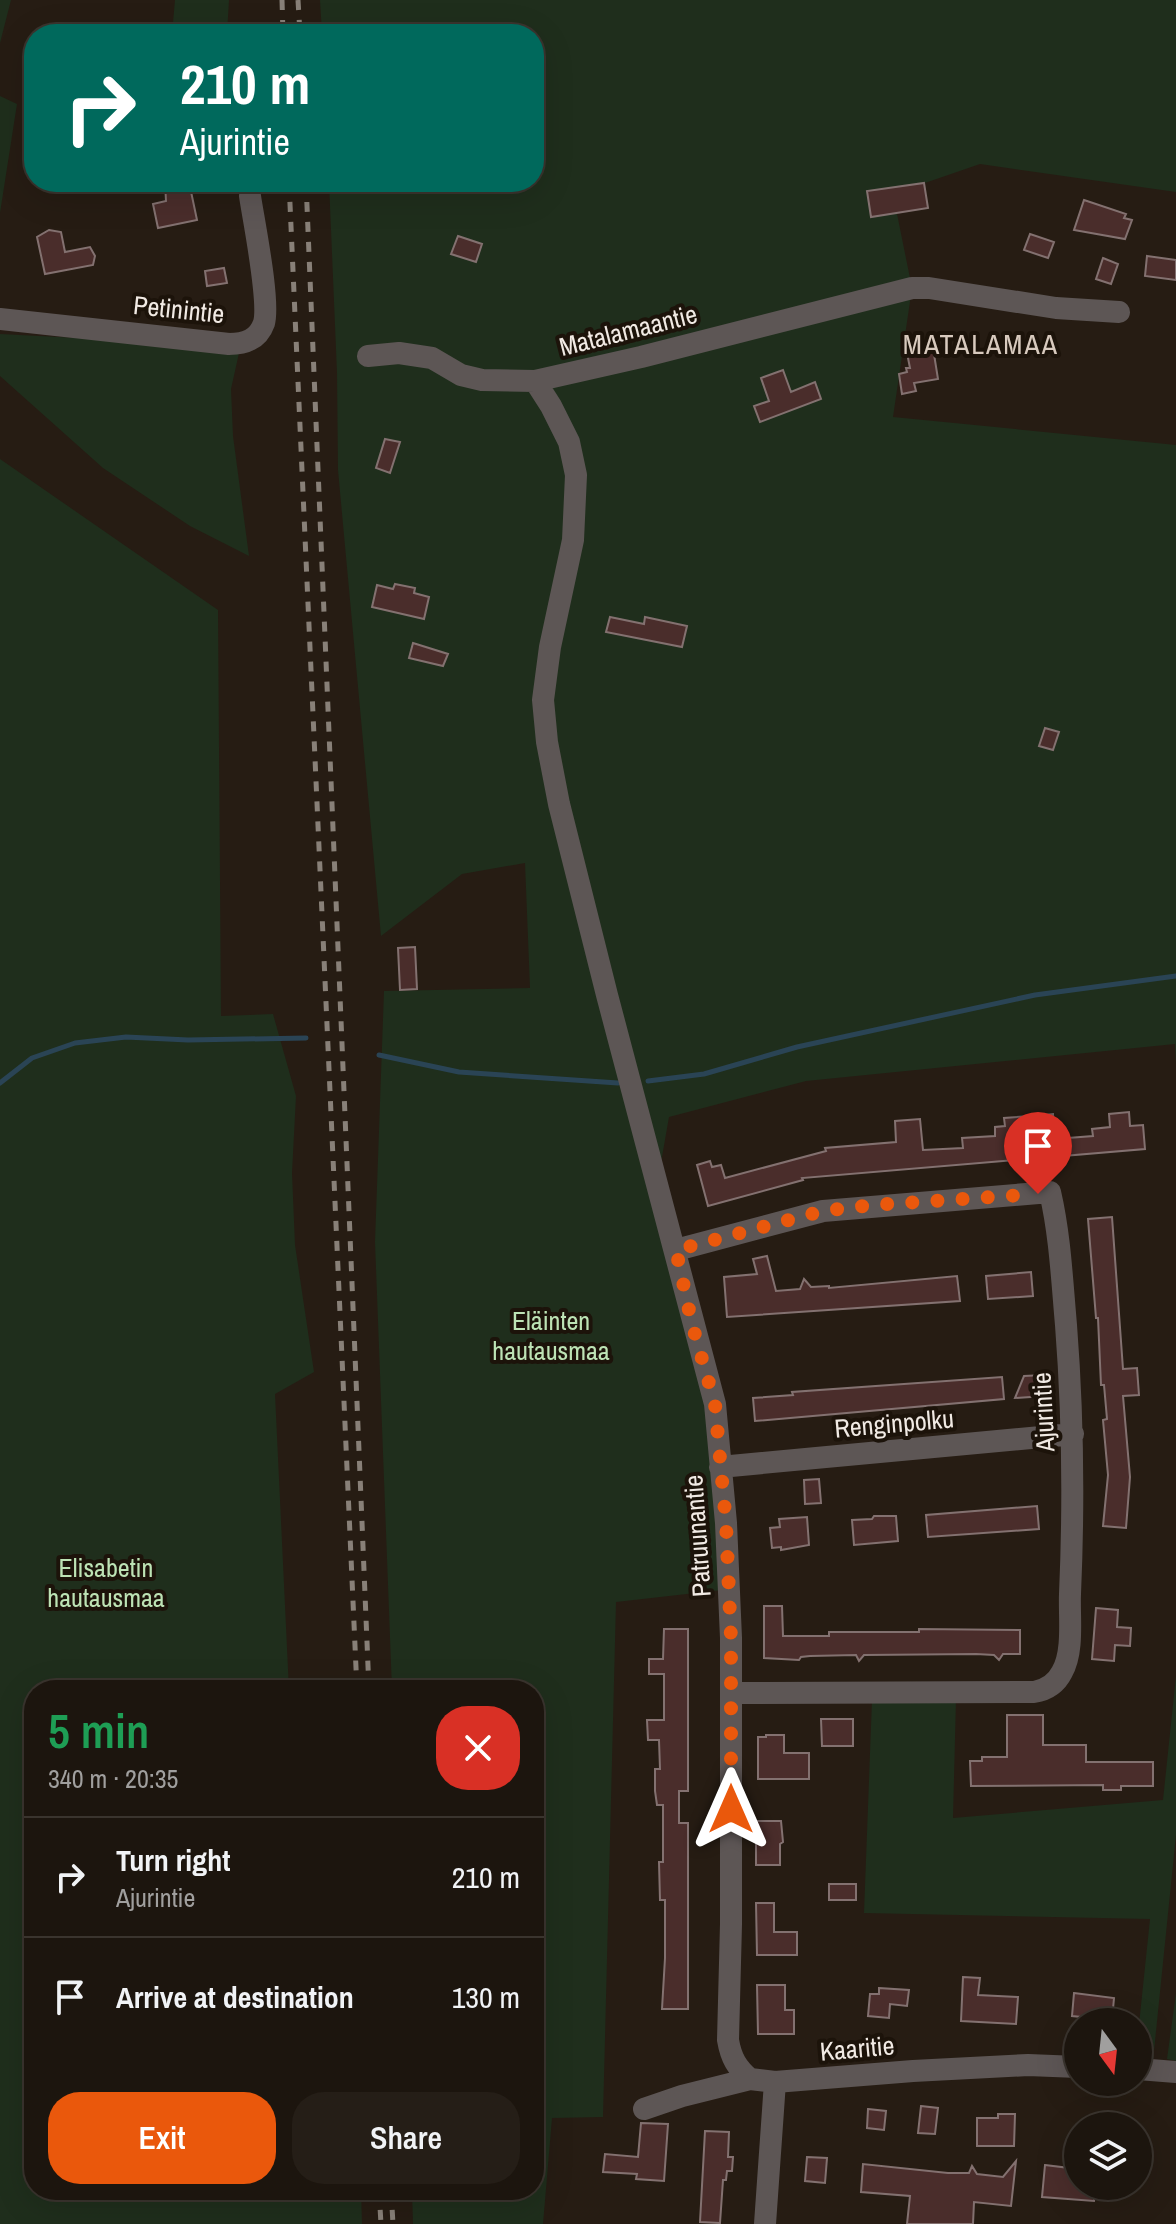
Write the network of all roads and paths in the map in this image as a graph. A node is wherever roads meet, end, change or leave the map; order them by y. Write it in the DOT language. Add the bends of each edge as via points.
graph roads {
  1 [pos="250,196"];
  2 [pos="1119,312"];
  3 [pos="0,319"];
  4 [pos="368,356"];
  5 [pos="535,381"];
  6 [pos="607,995"];
  7 [pos="676,1250"];
  8 [pos="1073,1434"];
  9 [pos="720,1467"];
  10 [pos="732,1693"];
  11 [pos="1064,2066"];
  12 [pos="1152,2070"];
  13 [pos="1176,2072"];
  14 [pos="750,2079"];
  15 [pos="775,2082"];
  16 [pos="644,2109"];
  17 [pos="765,2224"];
  1 -- 3 [label="street, Petinintie" via="265,309 260,332 248,342"];
  2 -- 5 [label="street, Matalamaantie" via="912,288"];
  4 -- 5 [label="street" via="399,353 432,358 482,380"];
  5 -- 6 [label="street, Matalamaantie" via="569,442 576,475 573,540 543,700 547,742"];
  6 -- 7 [label="street, Patruunantie"];
  7 -- 8 [label="street, Ajurintie" via="823,1211 1050,1192 1061,1264"];
  7 -- 9 [label="street, Patruunantie" via="715,1404"];
  8 -- 9 [label="street, Renginpolku"];
  8 -- 10 [label="street, Ajurintie" via="1068,1652 1055,1683 1034,1692"];
  9 -- 10 [label="street, Patruunantie"];
  10 -- 14 [label="street, Patruunantie" via="728,2040 730,2055"];
  11 -- 15 [label="street, Kaaritie"];
  12 -- 13 [label="street"];
  14 -- 15 [label="street, Kaaritie"];
  14 -- 16 [label="street, Kaaritie"];
  15 -- 17 [label="street"];
}
